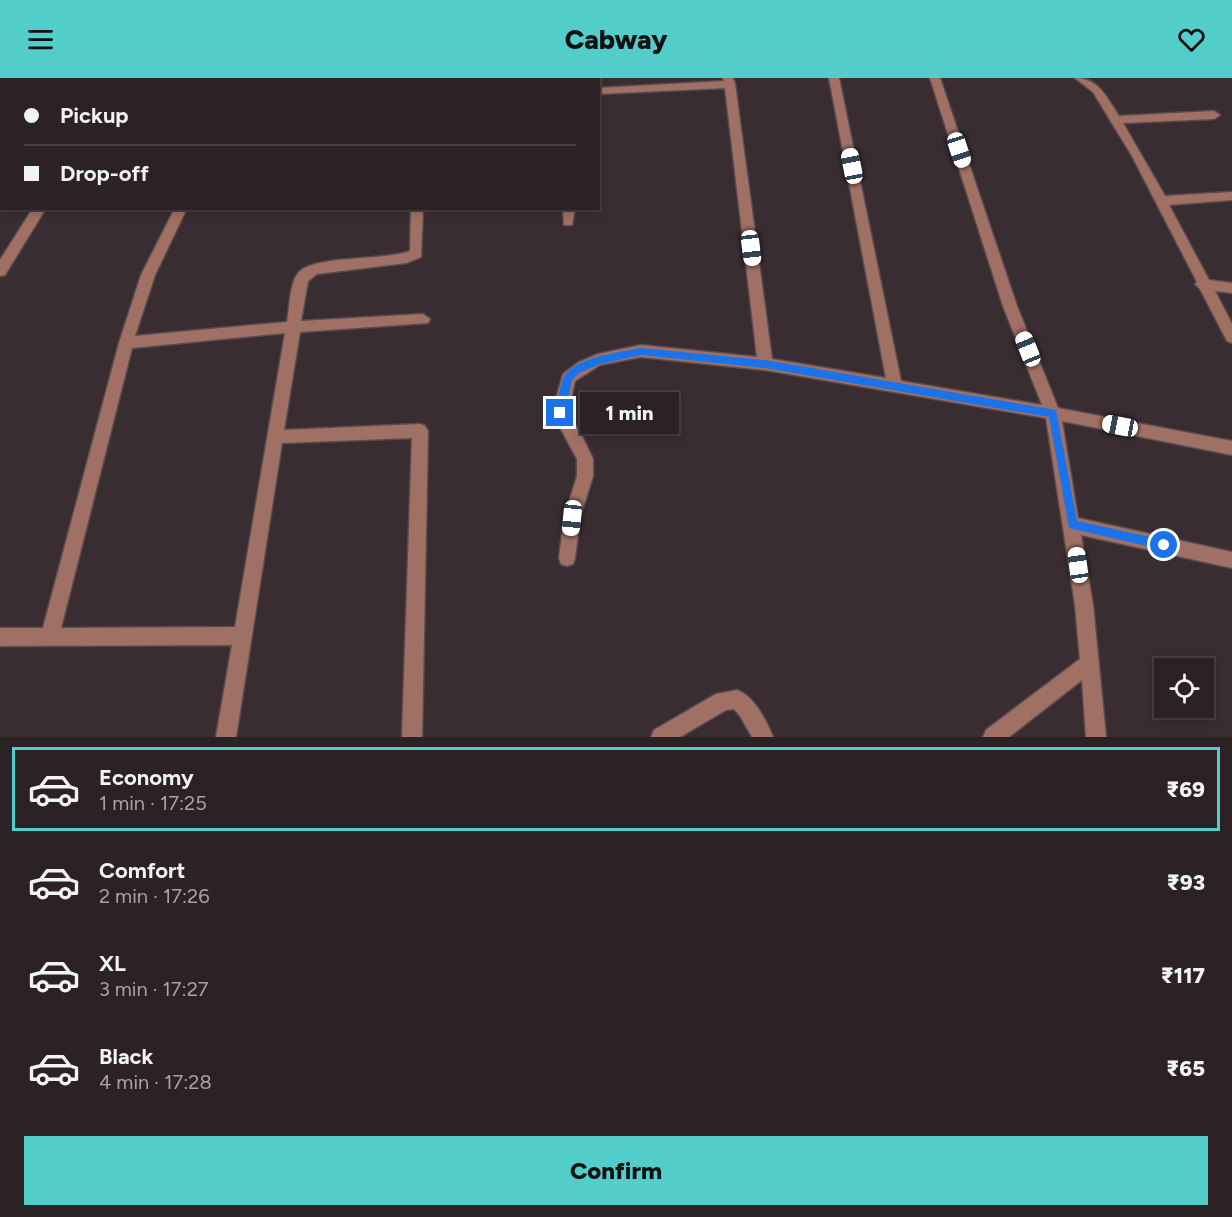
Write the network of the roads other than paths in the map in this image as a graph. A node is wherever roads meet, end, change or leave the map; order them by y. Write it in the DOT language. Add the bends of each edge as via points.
graph roads {
  1 [pos="834,78"];
  2 [pos="935,78"];
  3 [pos="1081,78"];
  4 [pos="729,81"];
  5 [pos="600,91"];
  6 [pos="1214,115"];
  7 [pos="1115,120"];
  8 [pos="1232,196"];
  9 [pos="1160,201"];
  10 [pos="39,210"];
  11 [pos="180,210"];
  12 [pos="417,210"];
  13 [pos="569,210"];
  14 [pos="568,222"];
  15 [pos="0,271"];
  16 [pos="1202,284"];
  17 [pos="1232,288"];
  18 [pos="423,319"];
  19 [pos="293,327"];
  20 [pos="1232,337"];
  21 [pos="126,343"];
  22 [pos="765,364"];
  23 [pos="895,387"];
  24 [pos="1053,413"];
  25 [pos="275,437"];
  26 [pos="1232,448"];
  27 [pos="1073,525"];
  28 [pos="567,558"];
  29 [pos="1232,560"];
  30 [pos="243,636"];
  31 [pos="0,637"];
  32 [pos="49,638"];
  33 [pos="1089,663"];
  34 [pos="226,737"];
  35 [pos="412,737"];
  36 [pos="661,737"];
  37 [pos="763,737"];
  38 [pos="993,737"];
  39 [pos="1096,737"];
  1 -- 23 [label="street"];
  2 -- 24 [label="street" via="1010,306"];
  3 -- 7 [label="street" via="1097,90"];
  4 -- 5 [label="street"];
  4 -- 22 [label="street"];
  6 -- 7 [label="street"];
  7 -- 9 [label="street"];
  8 -- 9 [label="street"];
  9 -- 16 [label="street"];
  10 -- 15 [label="street"];
  11 -- 21 [label="street" via="148,274"];
  12 -- 19 [label="street" via="416,254 308,272 301,281"];
  13 -- 14 [label="street"];
  16 -- 17 [label="street"];
  16 -- 20 [label="street"];
  18 -- 19 [label="street"];
  19 -- 21 [label="street"];
  19 -- 25 [label="street"];
  21 -- 32 [label="street"];
  22 -- 23 [label="street"];
  22 -- 28 [label="street" via="641,351 598,360 576,370 568,378 560,413 578,441 585,459 585,476 572,518"];
  23 -- 24 [label="street"];
  24 -- 26 [label="street"];
  24 -- 27 [label="street"];
  25 -- 30 [label="street"];
  25 -- 35 [label="street" via="420,431"];
  27 -- 29 [label="street"];
  27 -- 33 [label="street"];
  30 -- 32 [label="street"];
  30 -- 34 [label="street"];
  31 -- 32 [label="street"];
  33 -- 38 [label="street"];
  33 -- 39 [label="street"];
  36 -- 37 [label="street" via="723,701 736,699 747,709"];
}
